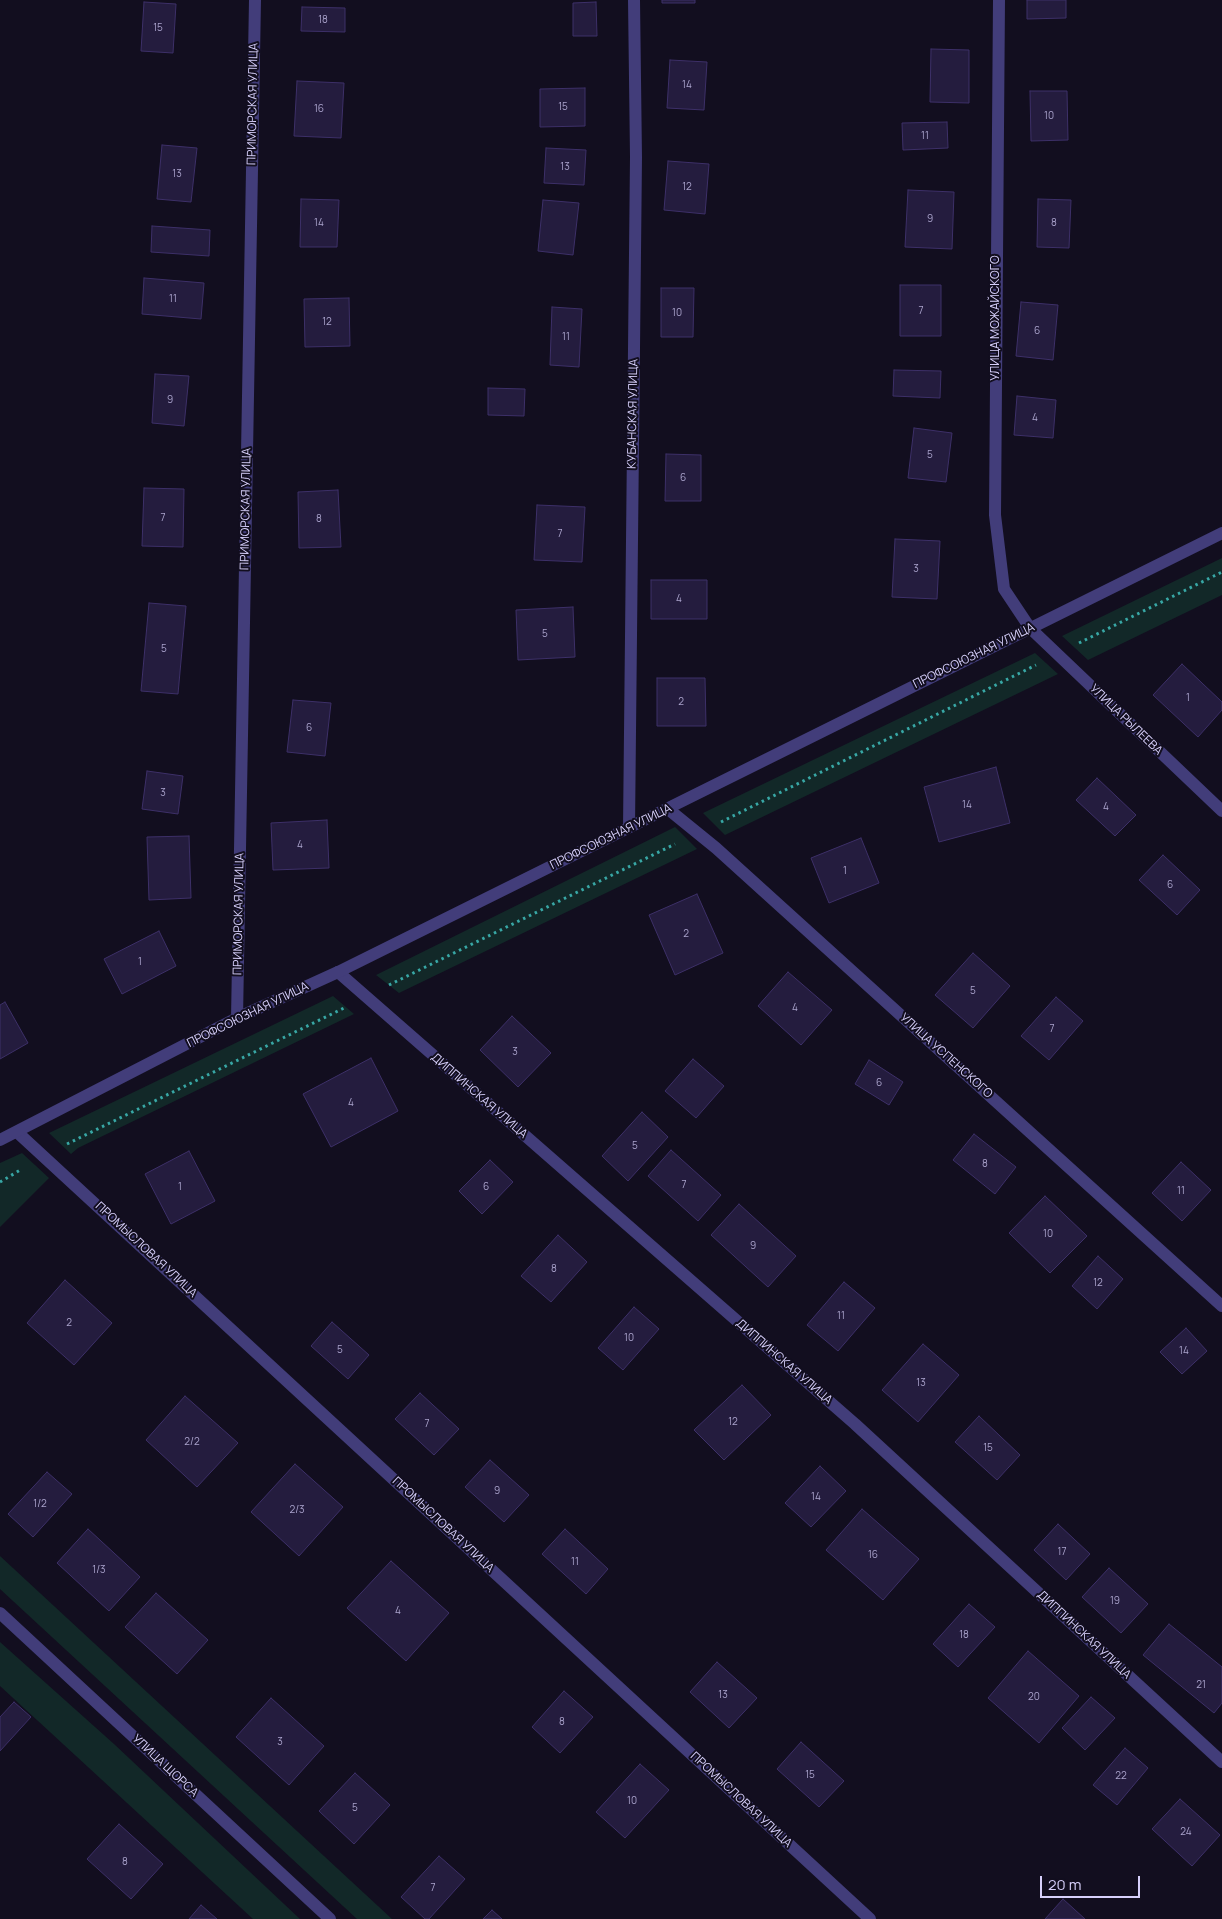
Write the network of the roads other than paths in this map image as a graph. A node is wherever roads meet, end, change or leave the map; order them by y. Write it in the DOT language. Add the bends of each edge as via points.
graph roads {
  1 [pos="255,0"];
  2 [pos="634,0"];
  3 [pos="998,0"];
  4 [pos="1222,533"];
  5 [pos="1030,628"];
  6 [pos="668,808"];
  7 [pos="1222,811"];
  8 [pos="629,828"];
  9 [pos="338,972"];
  10 [pos="238,1018"];
  11 [pos="17,1132"];
  12 [pos="0,1140"];
  13 [pos="1222,1306"];
  14 [pos="0,1613"];
  15 [pos="1222,1762"];
  16 [pos="330,1919"];
  17 [pos="870,1919"];
  1 -- 10 [label="street, ПРИМОРСКАЯ УЛИЦА"];
  2 -- 8 [label="street, КУБАНСКАЯ УЛИЦА" via="636,157"];
  3 -- 5 [label="street, УЛИЦА МОЖАЙСКОГО" via="995,515 1004,589"];
  4 -- 5 [label="street, ПРОФСОЮЗНАЯ УЛИЦА"];
  5 -- 6 [label="street, ПРОФСОЮЗНАЯ УЛИЦА"];
  5 -- 7 [label="street, УЛИЦА РЫЛЕЕВА"];
  6 -- 8 [label="street, ПРОФСОЮЗНАЯ УЛИЦА"];
  6 -- 13 [label="street, УЛИЦА УСПЕНСКОГО"];
  8 -- 9 [label="street, ПРОФСОЮЗНАЯ УЛИЦА"];
  9 -- 10 [label="street, ПРОФСОЮЗНАЯ УЛИЦА"];
  9 -- 15 [label="street, ДИППИНСКАЯ УЛИЦА" via="855,1424"];
  10 -- 11 [label="street, ПРОФСОЮЗНАЯ УЛИЦА"];
  11 -- 12 [label="street, ПРОФСОЮЗНАЯ УЛИЦА"];
  11 -- 17 [label="street, ПРОМЫСЛОВАЯ УЛИЦА"];
  14 -- 16 [label="street, УЛИЦА ЩОРСА"];
}
